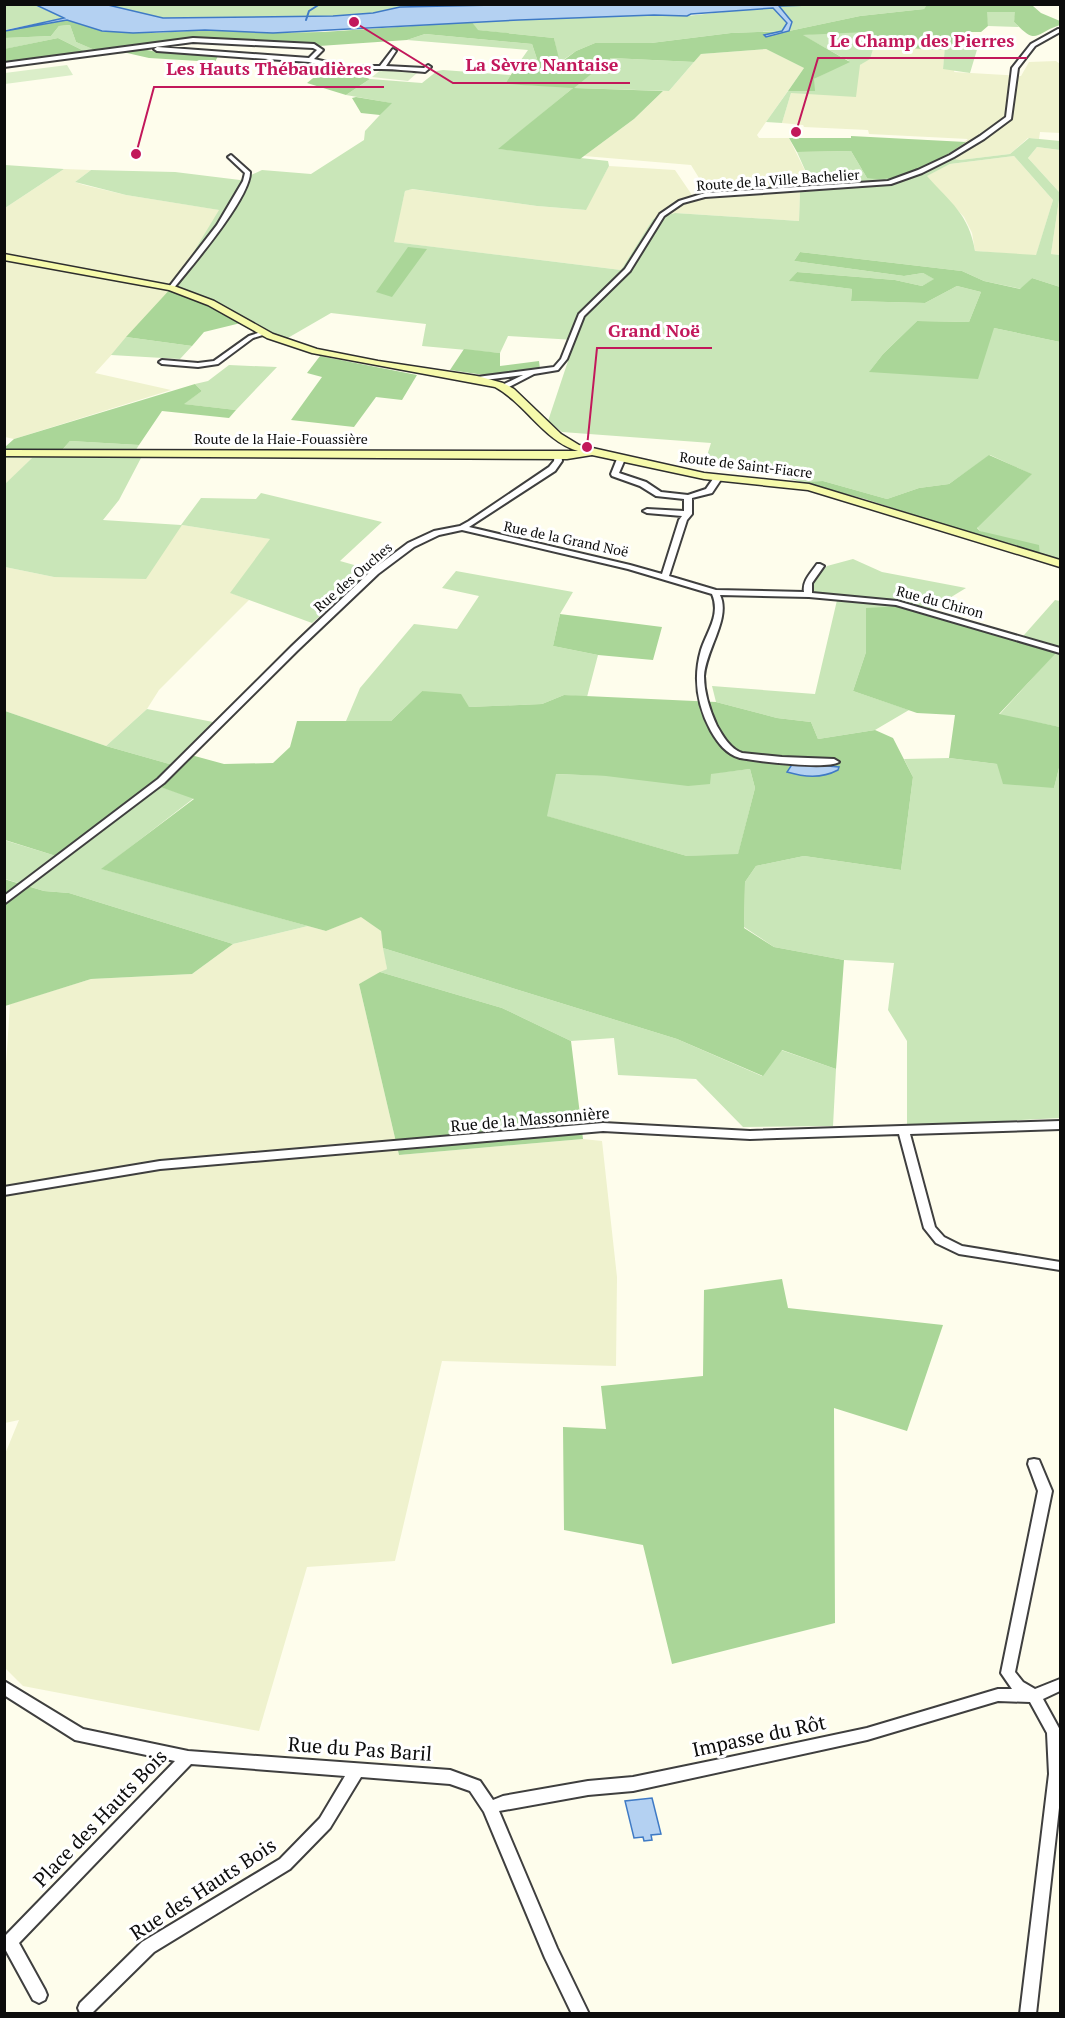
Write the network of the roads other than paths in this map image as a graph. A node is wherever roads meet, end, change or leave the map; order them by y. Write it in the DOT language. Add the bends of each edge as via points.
graph roads {
  1 [pos="1060,30"];
  2 [pos="148,45"];
  3 [pos="393,51"];
  4 [pos="310,60"];
  5 [pos="4,65"];
  6 [pos="382,67"];
  7 [pos="428,67"];
  8 [pos="231,157"];
  9 [pos="4,257"];
  10 [pos="171,288"];
  11 [pos="264,333"];
  12 [pos="162,362"];
  13 [pos="534,372"];
  14 [pos="512,374"];
  15 [pos="477,379"];
  16 [pos="502,386"];
  17 [pos="576,447"];
  18 [pos="592,452"];
  19 [pos="4,453"];
  20 [pos="558,455"];
  21 [pos="621,459"];
  22 [pos="718,478"];
  23 [pos="659,494"];
  24 [pos="688,497"];
  25 [pos="688,514"];
  26 [pos="462,528"];
  27 [pos="1060,564"];
  28 [pos="820,566"];
  29 [pos="665,576"];
  30 [pos="715,592"];
  31 [pos="809,596"];
  32 [pos="1060,651"];
  33 [pos="834,762"];
  34 [pos="4,901"];
  35 [pos="1060,1125"];
  36 [pos="904,1131"];
  37 [pos="4,1191"];
  38 [pos="1060,1266"];
  39 [pos="1034,1464"];
  40 [pos="1060,1685"];
  41 [pos="4,1687"];
  42 [pos="1034,1696"];
  43 [pos="188,1757"];
  44 [pos="356,1771"];
  45 [pos="490,1808"];
  46 [pos="7,1943"];
  47 [pos="39,1995"];
  48 [pos="86,2008"];
  49 [pos="581,2013"];
  50 [pos="1028,2013"];
  1 -- 13 [label="street, Route de la Ville Bachelier" via="1033,45 1015,68 1009,118 908,177 871,185 705,195 670,207 628,270 581,315 559,366"];
  2 -- 4 [label="street" via="156,49"];
  2 -- 4 [label="street" via="193,40 318,48"];
  2 -- 5 [label="street"];
  3 -- 6 [label="street"];
  4 -- 6 [label="street" via="323,65"];
  6 -- 7 [label="street"];
  8 -- 10 [label="street" via="248,173 246,181 220,226"];
  9 -- 10 [label="main road, Route de Saint-Fiacre"];
  10 -- 11 [label="main road, Route de Saint-Fiacre" via="211,303"];
  11 -- 12 [label="street" via="251,337 216,363"];
  11 -- 15 [label="main road, Route de Saint-Fiacre" via="345,358"];
  13 -- 14 [label="street"];
  13 -- 16 [label="street"];
  14 -- 15 [label="street"];
  14 -- 16 [label="street"];
  15 -- 16 [label="main road, Route de Saint-Fiacre"];
  16 -- 17 [label="main road, Route de Saint-Fiacre" via="557,436"];
  17 -- 18 [label="main road, Route de Saint-Fiacre"];
  17 -- 20 [label="main road, Route de la Haie-Fouassière"];
  18 -- 20 [label="main road, Route de la Haie-Fouassière"];
  18 -- 21 [label="main road, Route de Saint-Fiacre"];
  19 -- 20 [label="main road, Route de la Haie-Fouassière"];
  20 -- 26 [label="street, Rue des Ouches" via="558,461 544,476"];
  21 -- 22 [label="main road, Route de Saint-Fiacre"];
  21 -- 23 [label="street" via="615,474"];
  22 -- 24 [label="street" via="709,491"];
  22 -- 27 [label="main road, Route de Saint-Fiacre" via="826,491"];
  23 -- 24 [label="street"];
  23 -- 25 [label="street" via="649,507"];
  24 -- 25 [label="street"];
  25 -- 29 [label="street" via="682,520"];
  26 -- 29 [label="street, Rue de la Grand Noë"];
  26 -- 34 [label="street, Rue des Ouches" via="437,533 411,545 375,572 140,799"];
  28 -- 31 [label="street" via="807,584"];
  29 -- 30 [label="street, Rue de la Grand Noë"];
  30 -- 31 [label="street, Rue du Chiron"];
  30 -- 33 [label="street" via="721,602 720,614 700,677 718,737 735,754"];
  31 -- 32 [label="street, Rue du Chiron" via="897,603"];
  35 -- 36 [label="street, Rue de la Massonnière"];
  36 -- 37 [label="street, Rue de la Massonnière" via="750,1135 603,1127 160,1165"];
  36 -- 38 [label="street" via="930,1228 940,1240 959,1250"];
  39 -- 42 [label="street" via="1045,1491 1008,1673 1018,1686"];
  40 -- 42 [label="street"];
  41 -- 43 [label="street, Rue du Pas Baril" via="80,1735"];
  42 -- 45 [label="street, Impasse du Rôt" via="998,1695 844,1739 633,1784 588,1788"];
  42 -- 50 [label="street" via="1054,1732 1056,1774"];
  43 -- 44 [label="street, Rue du Pas Baril"];
  43 -- 46 [label="street, Place des Hauts Bois"];
  44 -- 45 [label="street, Rue du Pas Baril" via="450,1777 475,1786"];
  44 -- 48 [label="street, Rue des Hauts Bois" via="325,1823 285,1864 148,1947"];
  45 -- 49 [label="street, Rue du Pas Baril" via="551,1953"];
  46 -- 47 [label="street, Place des Hauts Bois"];
}
